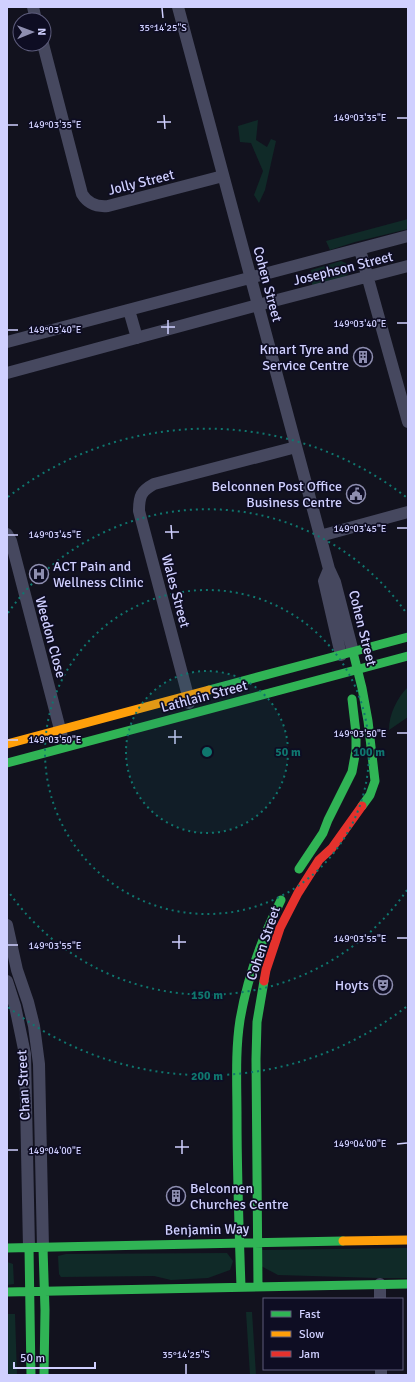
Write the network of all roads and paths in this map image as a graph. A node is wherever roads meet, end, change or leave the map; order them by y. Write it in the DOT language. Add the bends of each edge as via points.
graph roads {
  1 [pos="178,7"];
  2 [pos="45,52"];
  3 [pos="223,176"];
  4 [pos="408,236"];
  5 [pos="360,250"];
  6 [pos="408,266"];
  7 [pos="368,277"];
  8 [pos="250,278"];
  9 [pos="258,305"];
  10 [pos="129,310"];
  11 [pos="137,338"];
  12 [pos="7,342"];
  13 [pos="7,373"];
  14 [pos="408,422"];
  15 [pos="296,447"];
  16 [pos="408,512"];
  17 [pos="7,534"];
  18 [pos="320,536"];
  19 [pos="329,569"];
  20 [pos="408,637"];
  21 [pos="353,652"];
  22 [pos="341,655"];
  23 [pos="408,656"];
  24 [pos="358,670"];
  25 [pos="346,676"];
  26 [pos="350,691"];
  27 [pos="188,696"];
  28 [pos="190,714"];
  29 [pos="60,730"];
  30 [pos="7,744"];
  31 [pos="65,748"];
  32 [pos="18,760"];
  33 [pos="7,763"];
  34 [pos="7,769"];
  35 [pos="295,875"];
  36 [pos="284,893"];
  37 [pos="7,925"];
  38 [pos="7,980"];
  39 [pos="408,1240"];
  40 [pos="258,1242"];
  41 [pos="239,1243"];
  42 [pos="7,1248"];
  43 [pos="29,1248"];
  44 [pos="43,1248"];
  45 [pos="380,1284"];
  46 [pos="408,1284"];
  47 [pos="241,1287"];
  48 [pos="258,1287"];
  49 [pos="31,1291"];
  50 [pos="44,1291"];
  51 [pos="7,1292"];
  52 [pos="380,1298"];
  53 [pos="31,1375"];
  54 [pos="44,1375"];
  1 -- 3 [label="street, Cohen Street"];
  2 -- 3 [label="street, Jolly Street" via="85,199 101,207 108,206"];
  3 -- 8 [label="street, Cohen Street"];
  4 -- 5 [label="street, Josephson Street"];
  5 -- 7 [label="street"];
  5 -- 8 [label="street, Josephson Street"];
  6 -- 7 [label="street, Josephson Street"];
  7 -- 9 [label="street, Josephson Street"];
  7 -- 14 [label="street"];
  8 -- 9 [label="street, Cohen Street"];
  8 -- 10 [label="street, Josephson Street"];
  9 -- 11 [label="street, Josephson Street"];
  9 -- 15 [label="street, Cohen Street"];
  10 -- 11 [label="street"];
  10 -- 12 [label="street, Josephson Street"];
  11 -- 13 [label="street, Josephson Street"];
  15 -- 18 [label="street, Cohen Street"];
  15 -- 27 [label="street, Wales Street" via="154,484 141,495 139,511"];
  16 -- 18 [label="street"];
  17 -- 29 [label="street, Weedon Close" via="11,541"];
  18 -- 19 [label="street, Cohen Street"];
  19 -- 21 [label="street, Cohen Street" via="336,582"];
  19 -- 22 [label="street, Cohen Street" via="324,581"];
  20 -- 21 [label="street, Lathlain Street"];
  21 -- 22 [label="street, Lathlain Street"];
  21 -- 24 [label="street, Cohen Street"];
  22 -- 25 [label="street, Cohen Street"];
  22 -- 27 [label="street, Lathlain Street"];
  23 -- 24 [label="street, Lathlain Street"];
  24 -- 25 [label="street, Lathlain Street"];
  24 -- 40 [label="street, Cohen Street" via="368,721 375,781 370,795 332,848 319,860 289,910 266,970 258,1014"];
  25 -- 28 [label="street, Lathlain Street"];
  26 -- 35 [label="street" via="356,732 352,772 323,833"];
  27 -- 28 [label="street, Wales Street"];
  27 -- 29 [label="street, Lathlain Street"];
  28 -- 31 [label="street, Lathlain Street"];
  29 -- 30 [label="street, Lathlain Street"];
  29 -- 31 [label="street, Weedon Close"];
  31 -- 32 [label="street, Lathlain Street"];
  32 -- 33 [label="street, Lathlain Street"];
  32 -- 34 [label="street"];
  36 -- 41 [label="street, Cohen Street" via="268,923 252,969 240,1022 236,1055"];
  37 -- 44 [label="street, Chan Street" via="17,970 28,1002 39,1064"];
  38 -- 43 [label="street, Chan Street" via="16,1006 26,1054"];
  39 -- 40 [label="street, Benjamin Way"];
  40 -- 41 [label="street, Benjamin Way"];
  40 -- 48 [label="street, Cohen Street"];
  41 -- 44 [label="street, Benjamin Way"];
  41 -- 47 [label="street, Cohen Street"];
  42 -- 43 [label="street, Benjamin Way"];
  43 -- 44 [label="street, Benjamin Way"];
  43 -- 49 [label="street"];
  44 -- 50 [label="street"];
  45 -- 46 [label="street"];
  45 -- 48 [label="street"];
  45 -- 52 [label="street"];
  47 -- 48 [label="street"];
  47 -- 50 [label="street"];
  49 -- 50 [label="street"];
  49 -- 51 [label="street"];
  49 -- 53 [label="street"];
  50 -- 54 [label="street"];
}
